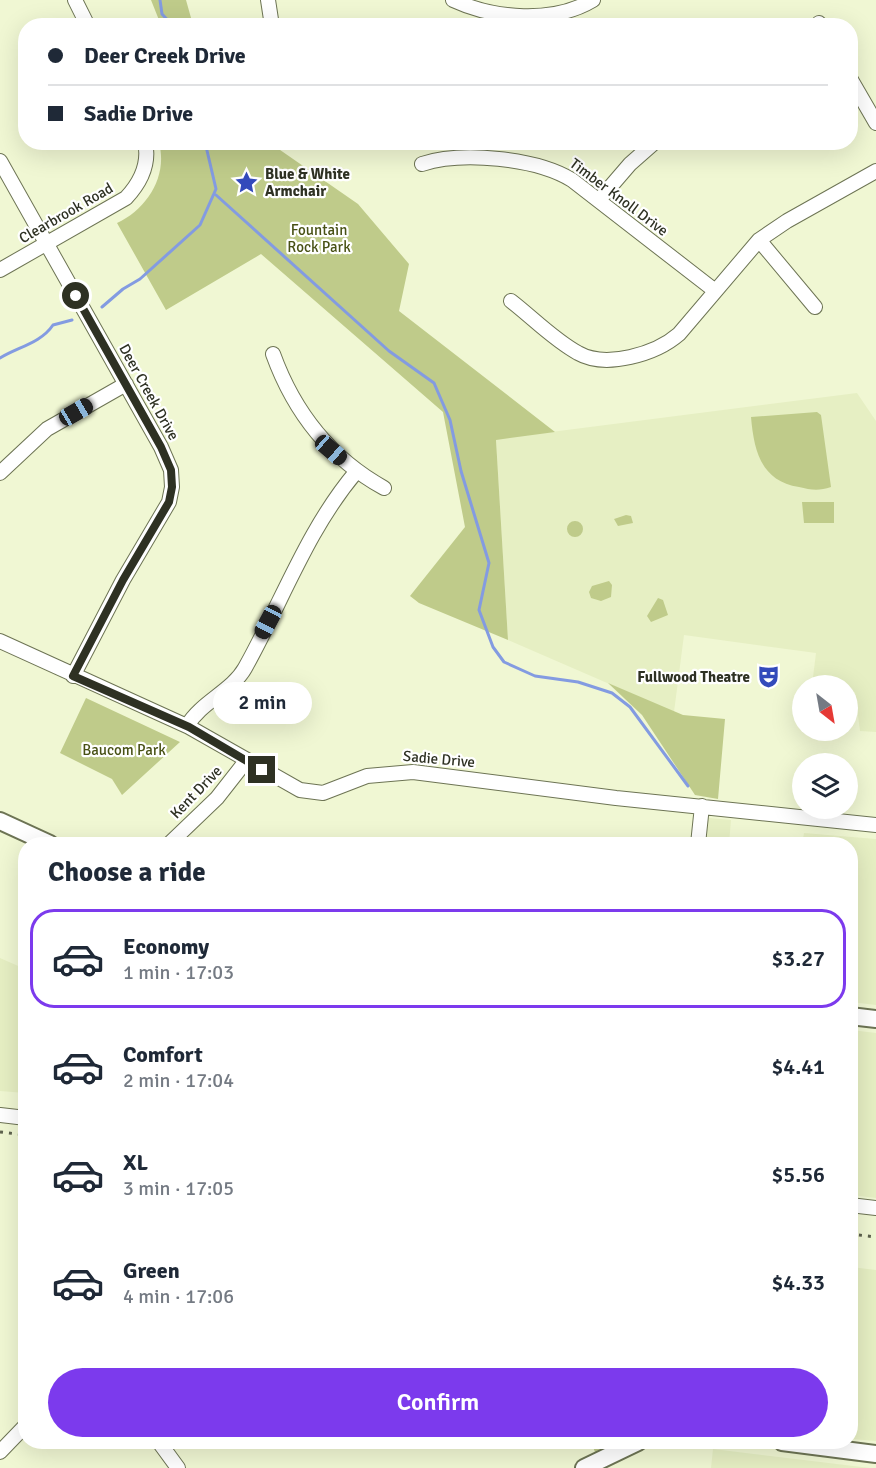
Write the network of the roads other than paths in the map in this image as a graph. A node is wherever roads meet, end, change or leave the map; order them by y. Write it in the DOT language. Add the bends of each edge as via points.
graph roads {
  1 [pos="75,0"];
  2 [pos="268,0"];
  3 [pos="453,0"];
  4 [pos="593,0"];
  5 [pos="84,18"];
  6 [pos="271,18"];
  7 [pos="858,92"];
  8 [pos="876,123"];
  9 [pos="145,150"];
  10 [pos="646,150"];
  11 [pos="0,161"];
  12 [pos="422,164"];
  13 [pos="876,171"];
  14 [pos="598,200"];
  15 [pos="759,240"];
  16 [pos="46,244"];
  17 [pos="0,270"];
  18 [pos="714,290"];
  19 [pos="511,301"];
  20 [pos="815,307"];
  21 [pos="273,354"];
  22 [pos="126,384"];
  23 [pos="356,472"];
  24 [pos="0,473"];
  25 [pos="384,488"];
  26 [pos="0,641"];
  27 [pos="73,676"];
  28 [pos="187,726"];
  29 [pos="246,761"];
  30 [pos="702,806"];
  31 [pos="0,821"];
  32 [pos="876,825"];
  33 [pos="35,837"];
  34 [pos="176,837"];
  35 [pos="699,837"];
  36 [pos="858,1017"];
  37 [pos="876,1019"];
  38 [pos="0,1115"];
  39 [pos="18,1117"];
  40 [pos="858,1206"];
  41 [pos="876,1208"];
  42 [pos="18,1433"];
  43 [pos="164,1449"];
  44 [pos="623,1449"];
  45 [pos="837,1449"];
  46 [pos="0,1452"];
  47 [pos="876,1454"];
  48 [pos="178,1468"];
  49 [pos="584,1468"];
  1 -- 5 [label="street"];
  2 -- 6 [label="street"];
  3 -- 4 [label="street" via="489,12 541,15 568,11"];
  7 -- 8 [label="street"];
  9 -- 16 [label="street, Clearbrook Road" via="144,171 126,198"];
  10 -- 14 [label="street"];
  11 -- 16 [label="street, Deer Creek Drive"];
  12 -- 14 [label="street, Timber Knoll Drive" via="439,158 537,164 563,174"];
  13 -- 15 [label="street"];
  14 -- 18 [label="street, Timber Knoll Drive"];
  15 -- 18 [label="street"];
  15 -- 20 [label="street"];
  16 -- 17 [label="street, Clearbrook Road"];
  16 -- 22 [label="street, Deer Creek Drive"];
  18 -- 19 [label="street" via="666,345 650,353 605,359 579,354"];
  21 -- 23 [label="street" via="292,399 310,425"];
  22 -- 24 [label="street" via="47,429"];
  22 -- 27 [label="street, Deer Creek Drive" via="167,460 171,495"];
  23 -- 25 [label="street"];
  23 -- 28 [label="street" via="318,527 244,669"];
  26 -- 27 [label="street, Sadie Drive"];
  27 -- 28 [label="street, Sadie Drive"];
  28 -- 29 [label="street, Sadie Drive"];
  29 -- 30 [label="street, Sadie Drive" via="300,790 317,793 367,776 413,772"];
  29 -- 34 [label="street, Kent Drive" via="217,798"];
  30 -- 32 [label="street, Sadie Drive"];
  30 -- 35 [label="street"];
  31 -- 33 [label="main road"];
  36 -- 37 [label="main road"];
  38 -- 39 [label="street"];
  40 -- 41 [label="street"];
  42 -- 46 [label="street"];
  43 -- 48 [label="street"];
  44 -- 49 [label="main road"];
  45 -- 47 [label="main road"];
}
